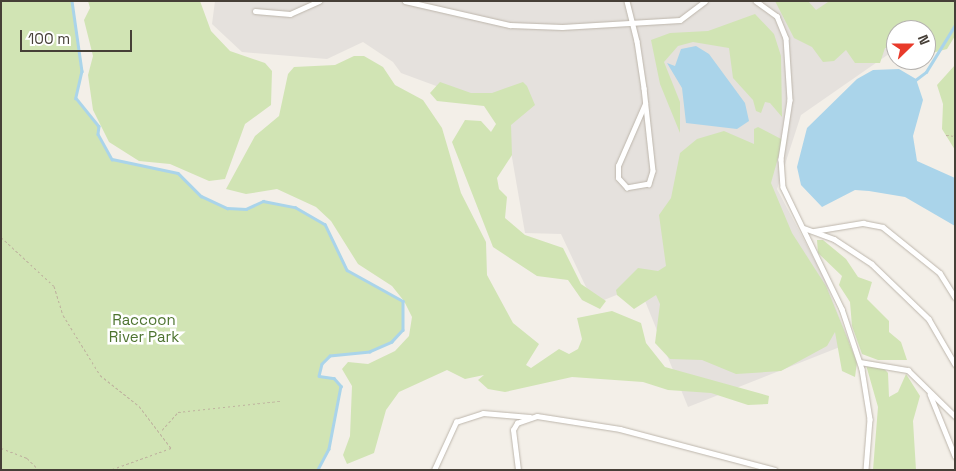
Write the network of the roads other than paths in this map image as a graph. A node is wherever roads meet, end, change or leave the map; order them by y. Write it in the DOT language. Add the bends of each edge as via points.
graph roads {
  1 [pos="318,1"];
  2 [pos="405,1"];
  3 [pos="627,1"];
  4 [pos="705,1"];
  5 [pos="756,1"];
  6 [pos="255,11"];
  7 [pos="630,24"];
  8 [pos="645,104"];
  9 [pos="804,228"];
  10 [pos="812,232"];
  11 [pos="955,297"];
  12 [pos="860,362"];
  13 [pos="955,364"];
  14 [pos="929,390"];
  15 [pos="537,416"];
  16 [pos="955,416"];
  17 [pos="955,456"];
  18 [pos="434,470"];
  19 [pos="518,470"];
  20 [pos="775,470"];
  21 [pos="866,470"];
  1 -- 6 [label="lane" via="290,14"];
  2 -- 7 [label="lane" via="510,25"];
  3 -- 7 [label="lane"];
  4 -- 7 [label="lane" via="680,20"];
  5 -- 9 [label="lane" via="777,16 786,38 790,100 781,174 787,198"];
  7 -- 8 [label="lane" via="637,41"];
  8 -- 8 [label="lane" via="653,171 649,184 627,188 618,178 618,166"];
  9 -- 10 [label="lane"];
  9 -- 12 [label="lane" via="842,309"];
  10 -- 11 [label="lane" via="863,223 884,228 940,273"];
  10 -- 13 [label="lane" via="872,264 929,319"];
  12 -- 14 [label="lane" via="908,370"];
  12 -- 21 [label="lane" via="869,403"];
  14 -- 16 [label="lane"];
  14 -- 17 [label="lane"];
  15 -- 18 [label="lane" via="484,413 462,419 449,431"];
  15 -- 19 [label="lane" via="517,423 513,430"];
  15 -- 20 [label="lane" via="620,429"];
}
